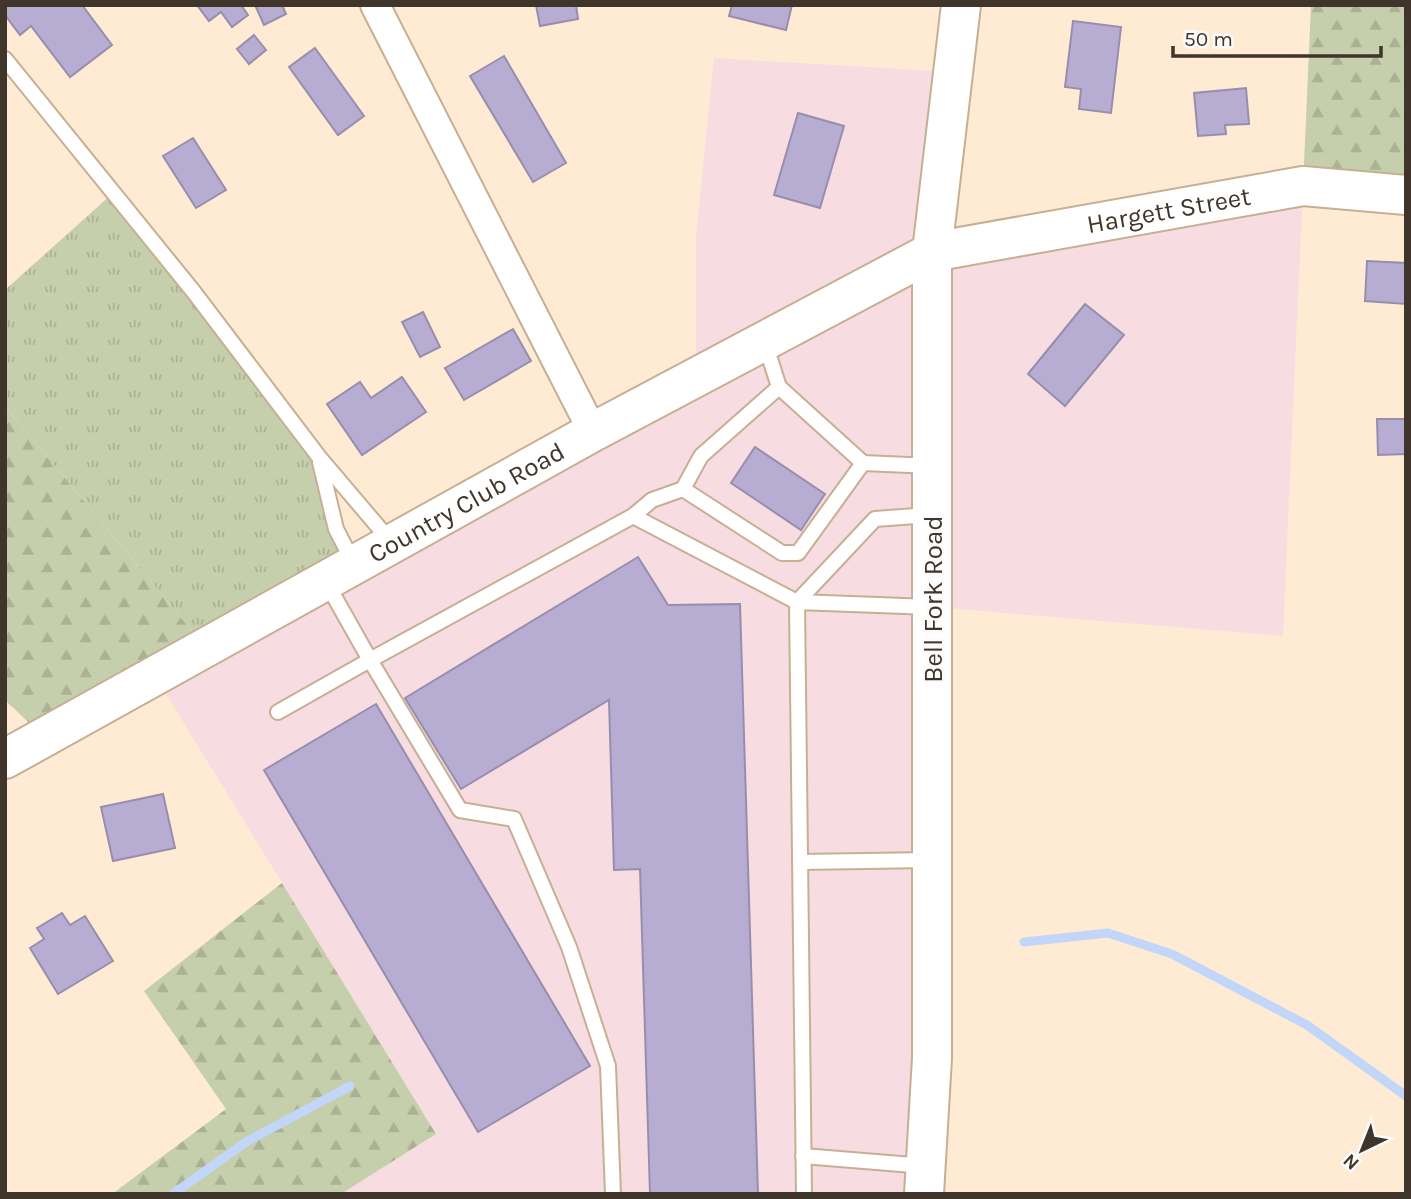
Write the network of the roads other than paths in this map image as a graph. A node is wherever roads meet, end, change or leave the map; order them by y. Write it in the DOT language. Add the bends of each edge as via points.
graph roads {
  1 [pos="376,5"];
  2 [pos="961,5"];
  3 [pos="5,59"];
  4 [pos="1406,195"];
  5 [pos="932,252"];
  6 [pos="764,341"];
  7 [pos="779,387"];
  8 [pos="593,432"];
  9 [pos="319,457"];
  10 [pos="863,463"];
  11 [pos="933,466"];
  12 [pos="683,489"];
  13 [pos="933,515"];
  14 [pos="633,516"];
  15 [pos="393,544"];
  16 [pos="340,573"];
  17 [pos="797,603"];
  18 [pos="932,607"];
  19 [pos="370,660"];
  20 [pos="278,712"];
  21 [pos="5,760"];
  22 [pos="932,860"];
  23 [pos="800,862"];
  24 [pos="803,1156"];
  25 [pos="925,1180"];
  26 [pos="613,1194"];
  27 [pos="804,1194"];
  1 -- 8 [label="street"];
  2 -- 5 [label="main road, Bell Fork Road"];
  3 -- 9 [label="lane" via="193,291"];
  4 -- 5 [label="main road, Hargett Street" via="1303,186"];
  5 -- 6 [label="main road, Country Club Road"];
  5 -- 11 [label="main road, Bell Fork Road"];
  6 -- 7 [label="lane"];
  6 -- 8 [label="main road, Country Club Road"];
  7 -- 10 [label="lane"];
  7 -- 12 [label="lane" via="701,456"];
  8 -- 15 [label="main road, Country Club Road"];
  9 -- 15 [label="lane"];
  9 -- 16 [label="lane" via="336,529"];
  10 -- 11 [label="lane"];
  10 -- 12 [label="lane" via="797,553 782,553"];
  11 -- 13 [label="main road, Bell Fork Road"];
  12 -- 14 [label="lane" via="652,500"];
  13 -- 17 [label="lane" via="875,519"];
  13 -- 18 [label="main road, Bell Fork Road"];
  14 -- 17 [label="lane"];
  14 -- 19 [label="lane"];
  15 -- 16 [label="main road, Country Club Road"];
  16 -- 19 [label="lane"];
  16 -- 21 [label="main road, Country Club Road"];
  17 -- 18 [label="lane"];
  17 -- 23 [label="lane"];
  18 -- 22 [label="main road, Bell Fork Road"];
  19 -- 20 [label="lane"];
  19 -- 26 [label="lane" via="460,810 514,819 569,947 608,1066"];
  22 -- 23 [label="lane"];
  22 -- 25 [label="main road, Bell Fork Road" via="932,1058"];
  23 -- 24 [label="lane"];
  24 -- 25 [label="lane"];
  24 -- 27 [label="lane"];
}
